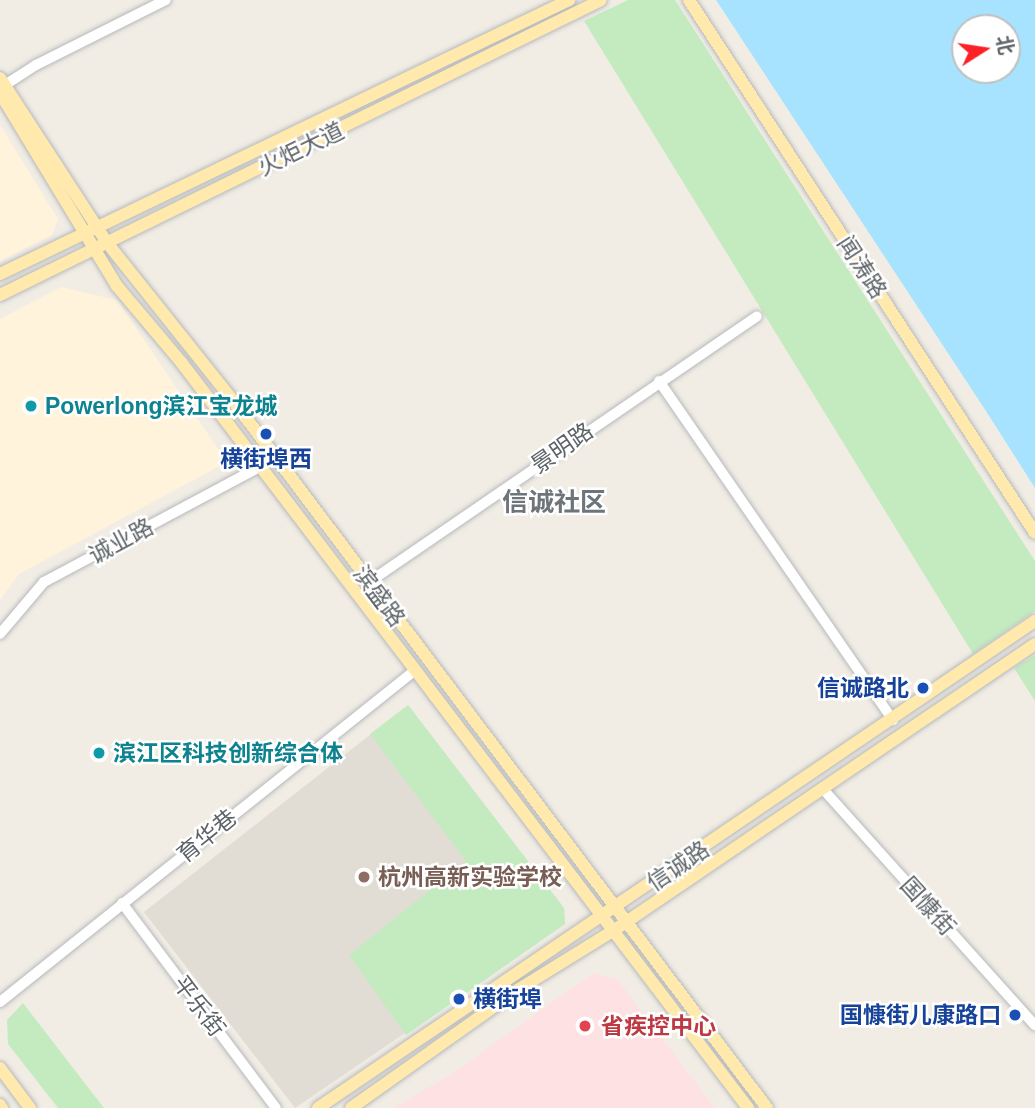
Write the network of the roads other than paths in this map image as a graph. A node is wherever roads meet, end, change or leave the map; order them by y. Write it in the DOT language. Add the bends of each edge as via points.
graph roads {
  1 [pos="166,0"];
  2 [pos="569,0"];
  3 [pos="601,0"];
  4 [pos="689,0"];
  5 [pos="2,85"];
  6 [pos="96,227"];
  7 [pos="82,233"];
  8 [pos="108,244"];
  9 [pos="93,251"];
  10 [pos="0,274"];
  11 [pos="0,295"];
  12 [pos="757,316"];
  13 [pos="659,381"];
  14 [pos="259,467"];
  15 [pos="1035,533"];
  16 [pos="369,582"];
  17 [pos="1035,621"];
  18 [pos="0,634"];
  19 [pos="1035,644"];
  20 [pos="414,671"];
  21 [pos="893,720"];
  22 [pos="821,788"];
  23 [pos="122,903"];
  24 [pos="615,908"];
  25 [pos="602,917"];
  26 [pos="626,922"];
  27 [pos="613,931"];
  28 [pos="0,1002"];
  29 [pos="1035,1025"];
  30 [pos="0,1068"];
  31 [pos="30,1108"];
  32 [pos="276,1108"];
  33 [pos="318,1108"];
  34 [pos="351,1108"];
  35 [pos="748,1108"];
  36 [pos="767,1108"];
  1 -- 5 [label="street"];
  2 -- 6 [label="main road, 火炬大道"];
  3 -- 8 [label="main road, 火炬大道"];
  4 -- 15 [label="main road, 闻涛路"];
  5 -- 6 [label="main road, 滨盛路"];
  5 -- 7 [label="main road, 滨盛路"];
  6 -- 7 [label="main road, 火炬大道"];
  6 -- 8 [label="main road, 滨盛路"];
  7 -- 9 [label="main road, 滨盛路"];
  7 -- 10 [label="main road, 火炬大道"];
  8 -- 9 [label="main road, 火炬大道"];
  8 -- 16 [label="main road, 滨盛路"];
  9 -- 11 [label="main road, 火炬大道"];
  9 -- 14 [label="main road, 滨盛路"];
  12 -- 13 [label="street, 景明路"];
  13 -- 16 [label="street, 景明路"];
  13 -- 21 [label="street"];
  14 -- 18 [label="street, 诚业路" via="44,582"];
  14 -- 20 [label="main road, 滨盛路"];
  16 -- 24 [label="main road, 滨盛路"];
  17 -- 21 [label="main road, 信诚路"];
  19 -- 22 [label="main road, 信诚路"];
  20 -- 23 [label="street, 育华巷"];
  20 -- 25 [label="main road, 滨盛路"];
  21 -- 24 [label="main road, 信诚路"];
  22 -- 26 [label="main road, 信诚路"];
  22 -- 29 [label="street, 国慷街"];
  23 -- 28 [label="street, 育华巷"];
  23 -- 32 [label="street, 平乐街"];
  24 -- 25 [label="main road, 信诚路"];
  24 -- 26 [label="main road, 滨盛路"];
  25 -- 27 [label="main road, 滨盛路"];
  25 -- 33 [label="main road, 信诚路"];
  26 -- 27 [label="main road, 信诚路"];
  26 -- 36 [label="main road, 滨盛路"];
  27 -- 34 [label="main road, 信诚路" via="519,989"];
  27 -- 35 [label="main road, 滨盛路"];
  30 -- 31 [label="main road"];
}
